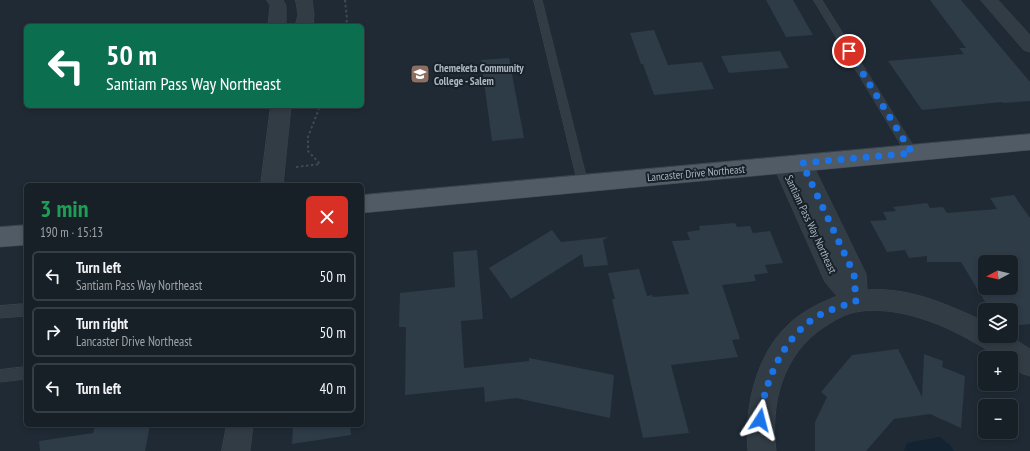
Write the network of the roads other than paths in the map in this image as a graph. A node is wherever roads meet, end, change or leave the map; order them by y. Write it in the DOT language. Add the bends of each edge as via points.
graph roads {
  1 [pos="276,0"];
  2 [pos="304,0"];
  3 [pos="538,0"];
  4 [pos="818,0"];
  5 [pos="989,0"];
  6 [pos="277,24"];
  7 [pos="304,24"];
  8 [pos="1030,46"];
  9 [pos="281,108"];
  10 [pos="1029,143"];
  11 [pos="912,153"];
  12 [pos="793,164"];
  13 [pos="272,177"];
  14 [pos="584,184"];
  15 [pos="364,204"];
  16 [pos="24,235"];
  17 [pos="0,237"];
  18 [pos="856,301"];
  19 [pos="24,310"];
  20 [pos="0,312"];
  21 [pos="1030,364"];
  22 [pos="24,373"];
  23 [pos="0,376"];
  24 [pos="240,427"];
  25 [pos="236,451"];
  26 [pos="762,451"];
  1 -- 6 [label="street"];
  2 -- 7 [label="street"];
  3 -- 14 [label="lane"];
  4 -- 11 [label="lane"];
  5 -- 8 [label="street"];
  9 -- 13 [label="street"];
  10 -- 11 [label="main road, Lancaster Drive Northeast"];
  11 -- 12 [label="main road, Lancaster Drive Northeast"];
  12 -- 14 [label="main road, Lancaster Drive Northeast"];
  12 -- 18 [label="street, Santiam Pass Way Northeast" via="833,275"];
  14 -- 15 [label="main road, Lancaster Drive Northeast"];
  16 -- 17 [label="main road"];
  18 -- 21 [label="street" via="898,302 933,311 1007,348"];
  18 -- 26 [label="street" via="816,317 798,331 781,354 762,406 759,433"];
  19 -- 20 [label="lane"];
  22 -- 23 [label="lane"];
  24 -- 25 [label="street"];
}
